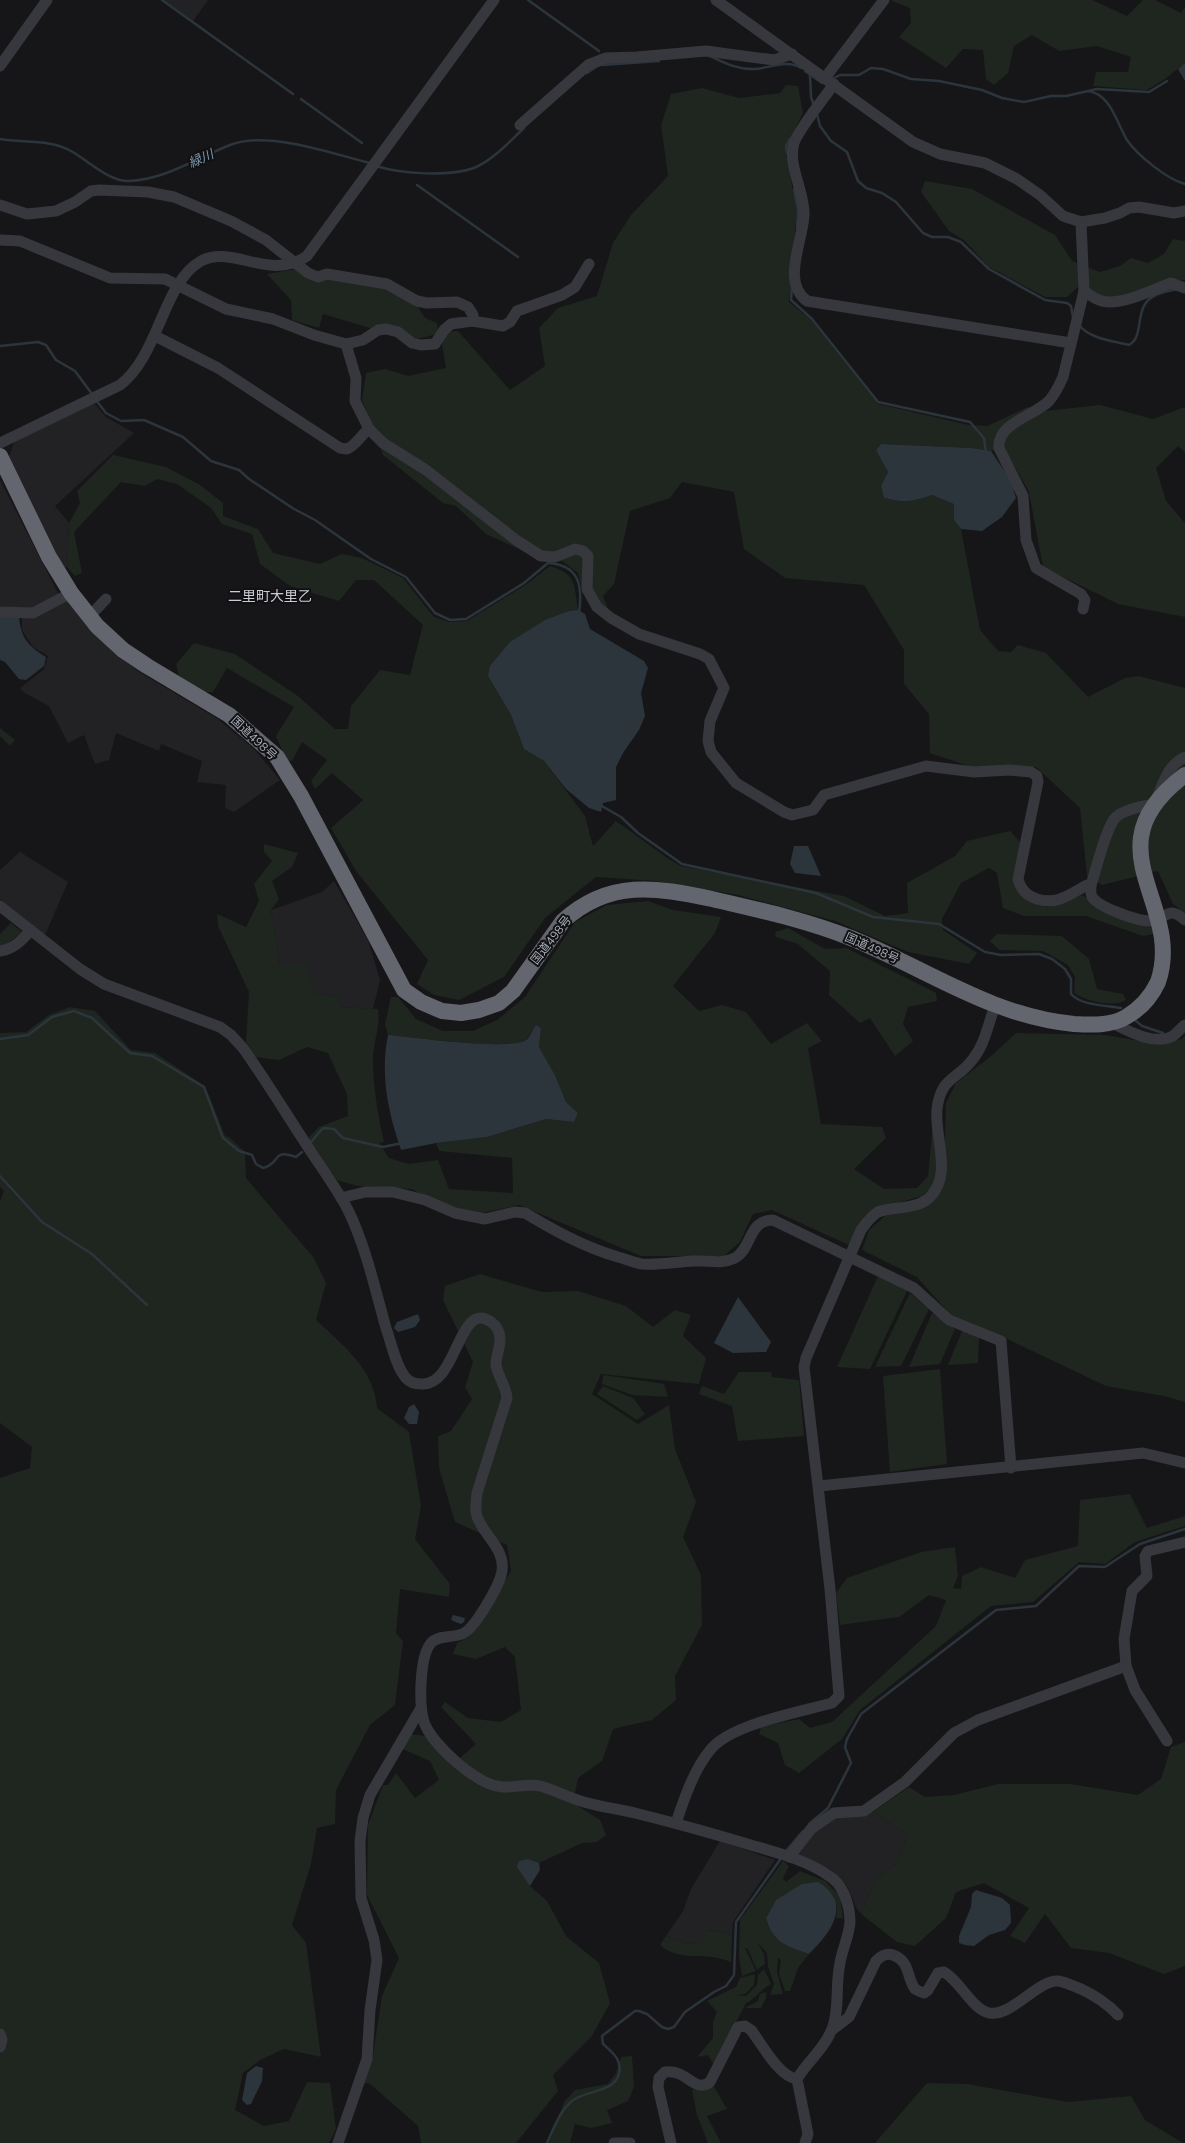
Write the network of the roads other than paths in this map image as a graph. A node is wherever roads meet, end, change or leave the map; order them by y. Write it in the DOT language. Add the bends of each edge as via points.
graph roads {
  1 [pos="47,0"];
  2 [pos="494,0"];
  3 [pos="716,0"];
  4 [pos="884,0"];
  5 [pos="792,54"];
  6 [pos="0,66"];
  7 [pos="829,81"];
  8 [pos="520,125"];
  9 [pos="0,205"];
  10 [pos="1185,211"];
  11 [pos="1081,222"];
  12 [pos="0,240"];
  13 [pos="297,264"];
  14 [pos="589,264"];
  15 [pos="177,287"];
  16 [pos="1181,287"];
  17 [pos="1084,291"];
  18 [pos="472,321"];
  19 [pos="154,336"];
  20 [pos="1071,343"];
  21 [pos="346,344"];
  22 [pos="369,429"];
  23 [pos="0,443"];
  24 [pos="0,456"];
  25 [pos="71,593"];
  26 [pos="106,598"];
  27 [pos="1083,609"];
  28 [pos="0,612"];
  29 [pos="90,617"];
  30 [pos="1185,756"];
  31 [pos="1185,775"];
  32 [pos="1155,804"];
  33 [pos="1091,885"];
  34 [pos="0,906"];
  35 [pos="1161,917"];
  36 [pos="1185,920"];
  37 [pos="31,930"];
  38 [pos="0,951"];
  39 [pos="995,1006"];
  40 [pos="1112,1023"];
  41 [pos="1185,1025"];
  42 [pos="341,1198"];
  43 [pos="850,1255"];
  44 [pos="1185,1463"];
  45 [pos="1011,1468"];
  46 [pos="819,1486"];
  47 [pos="1185,1542"];
  48 [pos="1126,1666"];
  49 [pos="421,1708"];
  50 [pos="1167,1741"];
  51 [pos="676,1823"];
  52 [pos="784,1855"];
  53 [pos="1118,2015"];
  54 [pos="832,2030"];
  55 [pos="0,2034"];
  56 [pos="0,2047"];
  57 [pos="797,2079"];
  58 [pos="338,2143"];
  59 [pos="614,2143"];
  60 [pos="630,2143"];
  61 [pos="671,2143"];
  62 [pos="805,2143"];
  1 -- 6 [label="street"];
  2 -- 13 [label="street" via="316,245"];
  3 -- 5 [label="street"];
  4 -- 7 [label="street"];
  5 -- 7 [label="street"];
  5 -- 8 [label="street" via="774,60 706,51 606,58 588,64"];
  7 -- 11 [label="street" via="913,142 940,154 985,163 1017,179 1063,216"];
  7 -- 20 [label="street" via="816,110 795,141 792,152 804,214 795,262 796,290 800,296 807,301"];
  9 -- 13 [label="street" via="26,214 39,214 56,211 91,191 148,192 168,196 231,221 266,240"];
  10 -- 11 [label="street" via="1174,213 1139,207 1129,208 1105,218"];
  11 -- 17 [label="street"];
  12 -- 15 [label="street" via="20,241 110,278 165,279"];
  13 -- 15 [label="street" via="271,266 226,258 210,258 192,268"];
  13 -- 18 [label="street" via="318,277 327,274 387,284 417,301 457,302 468,306 473,315"];
  14 -- 18 [label="street" via="575,287 562,295 517,311 510,322 503,326"];
  15 -- 19 [label="street"];
  15 -- 21 [label="street" via="226,309 273,319"];
  16 -- 17 [label="street" via="1171,283 1127,299 1109,302 1097,299"];
  17 -- 20 [label="street"];
  18 -- 21 [label="street" via="451,324 435,344 421,345 398,332 386,329 378,330 363,340"];
  19 -- 22 [label="street" via="218,368 340,448 352,447"];
  19 -- 23 [label="street" via="131,376 120,385"];
  20 -- 27 [label="street" via="1057,391 1048,402 1006,429 998,442 1023,496 1026,540 1036,568 1081,594 1084,600"];
  21 -- 22 [label="street" via="356,378 356,401"];
  22 -- 33 [label="street" via="383,443 426,470 516,540 541,556 555,557 575,550 583,551 588,556 587,589 597,607 611,618 639,634 709,659 724,688 710,721 708,741 711,752 736,783 792,815 812,810 824,795 926,766 974,772 1031,772 1037,776 1038,782 1018,879 1021,889 1029,896 1048,902"];
  24 -- 25 [label="highway, 国道498号" via="49,557"];
  25 -- 28 [label="street" via="33,613"];
  25 -- 29 [label="highway, 国道498号"];
  26 -- 29 [label="street"];
  29 -- 39 [label="highway, 国道498号" via="122,650 230,714 277,757 302,796 398,981 404,990 421,1002 442,1011 461,1013 499,1003 514,991 563,921 573,912 621,890 643,890 702,897 771,912 817,926 901,961 956,990"];
  30 -- 32 [label="street" via="1176,761 1169,770"];
  31 -- 32 [label="highway, 国道498号"];
  32 -- 33 [label="street" via="1137,808 1117,817 1111,826"];
  32 -- 35 [label="highway, 国道498号" via="1144,826 1141,846 1146,877"];
  33 -- 35 [label="street" via="1090,893 1093,898 1126,916 1153,921"];
  34 -- 37 [label="street"];
  35 -- 36 [label="street" via="1171,913"];
  35 -- 40 [label="highway, 国道498号" via="1166,947 1163,969 1154,992 1142,1006 1125,1018"];
  37 -- 38 [label="street" via="17,945"];
  37 -- 42 [label="street" via="80,969 104,984 203,1019 231,1035 252,1062"];
  39 -- 40 [label="highway, 国道498号" via="1048,1022 1087,1025"];
  39 -- 43 [label="street" via="973,1061 948,1081 941,1093 937,1110 941,1171 938,1184 929,1197 917,1204 878,1212 870,1218 861,1230"];
  40 -- 41 [label="street" via="1133,1034 1156,1038 1172,1036"];
  42 -- 43 [label="street" via="365,1192 393,1192 425,1200 454,1213 485,1218 515,1212 525,1214 582,1245 640,1264 694,1261 715,1264 729,1261 738,1256 758,1225 765,1220 773,1220"];
  42 -- 49 [label="street" via="361,1243 392,1348 406,1378 416,1384 429,1384 438,1380 449,1365 465,1328 474,1320 491,1321 497,1327 500,1340 496,1363 506,1387 507,1398 477,1493 475,1509 479,1521 494,1542 501,1558 502,1572 496,1588 470,1629 462,1634 437,1638 431,1643 423,1667"];
  43 -- 45 [label="street" via="914,1288 949,1320 1001,1342"];
  43 -- 46 [label="street" via="804,1367"];
  44 -- 45 [label="street" via="1143,1453"];
  45 -- 46 [label="street"];
  46 -- 51 [label="street" via="838,1696 832,1703 756,1724 732,1732 722,1739 711,1748 704,1760 684,1799"];
  47 -- 48 [label="street" via="1148,1551 1144,1556 1147,1576 1132,1591 1124,1639"];
  48 -- 50 [label="street" via="1135,1690"];
  48 -- 52 [label="street" via="978,1720 942,1744 905,1782 864,1811 834,1813 811,1829"];
  49 -- 51 [label="street" via="425,1725 441,1746 467,1771 485,1783 501,1787 535,1785 584,1802"];
  49 -- 58 [label="street" via="370,1795 362,1818 361,1898 374,1940 377,1960 367,2059"];
  51 -- 52 [label="street"];
  52 -- 54 [label="street" via="827,1874 836,1881 849,1910 850,1925 840,1963"];
  53 -- 54 [label="street" via="1109,2004 1095,1996 1067,1983 1056,1981 1045,1985 1008,2009 989,2013 978,2007 952,1976 944,1972 938,1973 924,1993 918,1991 906,1964 890,1954 876,1961 849,2017"];
  54 -- 57 [label="street"];
  55 -- 56 [label="street"];
  57 -- 61 [label="street" via="790,2078 781,2071 751,2030 745,2026 738,2027 710,2082 705,2086 699,2086 675,2070 665,2072 659,2078 658,2087"];
  57 -- 62 [label="street" via="808,2134"];
  59 -- 60 [label="street"];
}
